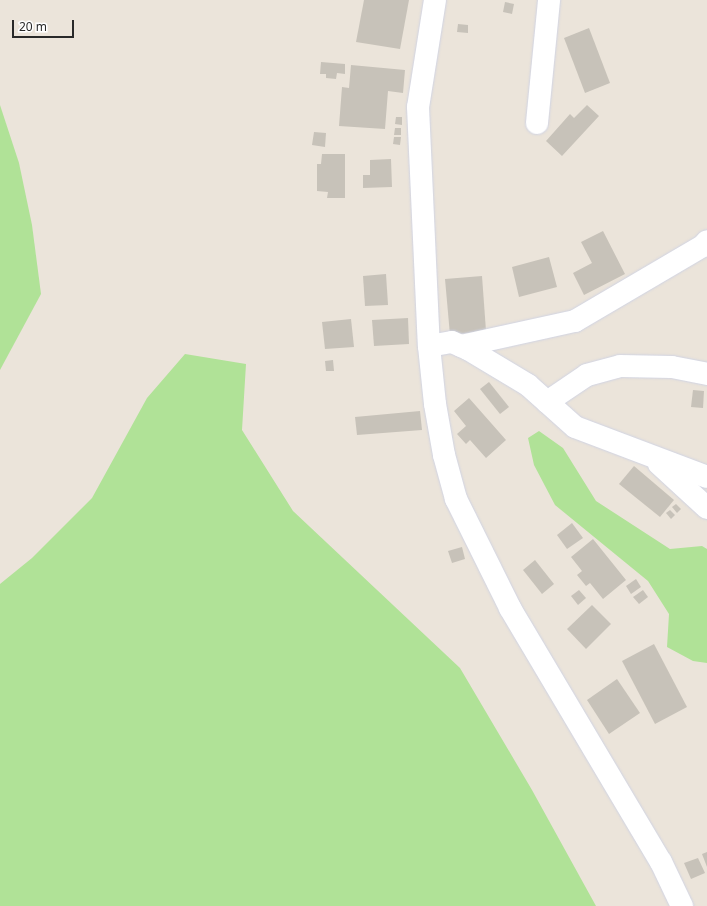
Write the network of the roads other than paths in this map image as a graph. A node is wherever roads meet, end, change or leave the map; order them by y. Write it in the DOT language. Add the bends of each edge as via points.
graph roads {
  1 [pos="435,0"];
  2 [pos="549,0"];
  3 [pos="537,123"];
  4 [pos="707,241"];
  5 [pos="429,346"];
  6 [pos="461,346"];
  7 [pos="707,374"];
  8 [pos="548,402"];
  9 [pos="650,455"];
  10 [pos="707,477"];
  11 [pos="707,508"];
  12 [pos="682,906"];
  1 -- 5 [label="street" via="418,107"];
  2 -- 3 [label="street"];
  4 -- 6 [label="street" via="703,246 575,321"];
  5 -- 6 [label="street" via="452,342"];
  5 -- 12 [label="street" via="444,455 456,499 510,608 661,862"];
  6 -- 8 [label="street" via="528,385"];
  7 -- 8 [label="street" via="672,367 620,366 587,375"];
  8 -- 9 [label="street" via="575,427"];
  9 -- 10 [label="street"];
  9 -- 11 [label="street"];
}
